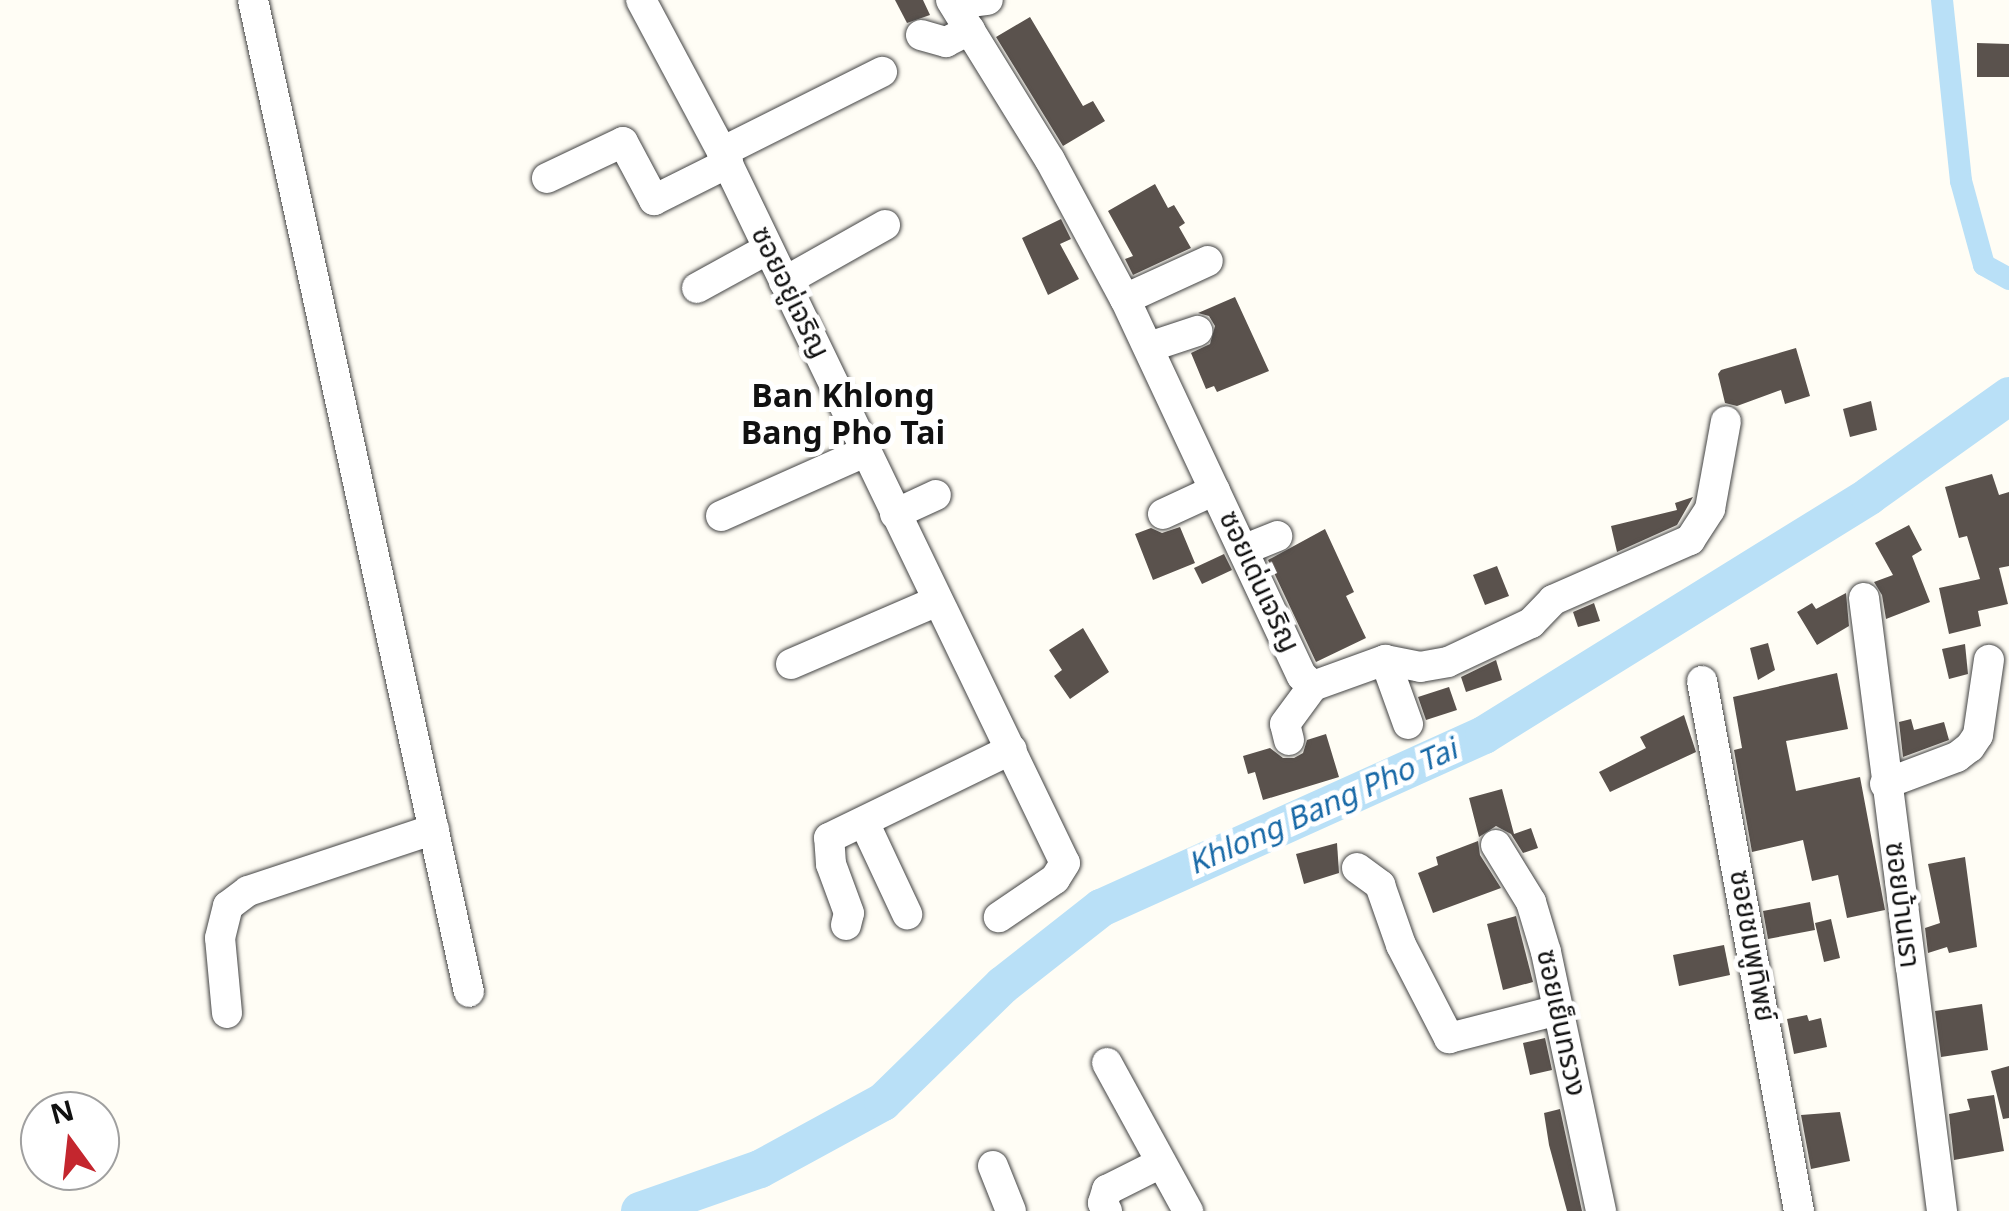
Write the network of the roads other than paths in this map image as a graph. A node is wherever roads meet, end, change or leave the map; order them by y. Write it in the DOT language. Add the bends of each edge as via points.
graph roads {
  1 [pos="253,0"];
  2 [pos="641,0"];
  3 [pos="988,0"];
  4 [pos="958,12"];
  5 [pos="921,35"];
  6 [pos="882,72"];
  7 [pos="725,158"];
  8 [pos="547,178"];
  9 [pos="885,225"];
  10 [pos="768,249"];
  11 [pos="1208,261"];
  12 [pos="784,282"];
  13 [pos="697,288"];
  14 [pos="1125,299"];
  15 [pos="1197,331"];
  16 [pos="1149,348"];
  17 [pos="1726,421"];
  18 [pos="865,452"];
  19 [pos="1216,490"];
  20 [pos="936,495"];
  21 [pos="895,514"];
  22 [pos="1163,514"];
  23 [pos="721,516"];
  24 [pos="1276,536"];
  25 [pos="1243,550"];
  26 [pos="1864,598"];
  27 [pos="938,602"];
  28 [pos="1385,660"];
  29 [pos="1989,660"];
  30 [pos="791,664"];
  31 [pos="1702,680"];
  32 [pos="1313,686"];
  33 [pos="1408,724"];
  34 [pos="1289,740"];
  35 [pos="1012,750"];
  36 [pos="1885,784"];
  37 [pos="864,822"];
  38 [pos="434,829"];
  39 [pos="1496,845"];
  40 [pos="1358,868"];
  41 [pos="908,914"];
  42 [pos="999,918"];
  43 [pos="846,925"];
  44 [pos="469,992"];
  45 [pos="1558,1010"];
  46 [pos="227,1013"];
  47 [pos="1107,1063"];
  48 [pos="1158,1164"];
  49 [pos="993,1166"];
  50 [pos="1011,1211"];
  51 [pos="1107,1211"];
  52 [pos="1188,1211"];
  53 [pos="1601,1211"];
  54 [pos="1800,1211"];
  55 [pos="1942,1211"];
  1 -- 38 [label="street"];
  2 -- 7 [label="street, ซอยอยู่เจริญ"];
  3 -- 4 [label="street"];
  4 -- 5 [label="street" via="946,42"];
  4 -- 14 [label="street, ซอยเด่นเจริญ" via="1050,160"];
  6 -- 7 [label="street"];
  7 -- 8 [label="street" via="660,214 623,142"];
  7 -- 10 [label="street, ซอยอยู่เจริญ"];
  9 -- 12 [label="street"];
  10 -- 12 [label="street, ซอยอยู่เจริญ"];
  10 -- 13 [label="street"];
  11 -- 14 [label="street"];
  12 -- 18 [label="street, ซอยอยู่เจริญ"];
  14 -- 16 [label="street, ซอยเด่นเจริญ"];
  15 -- 16 [label="street"];
  16 -- 19 [label="street, ซอยเด่นเจริญ"];
  17 -- 28 [label="street" via="1710,508 1690,540 1553,600 1531,623 1448,662"];
  18 -- 21 [label="street, ซอยอยู่เจริญ"];
  18 -- 23 [label="street"];
  19 -- 22 [label="street"];
  19 -- 25 [label="street, ซอยเด่นเจริญ"];
  20 -- 21 [label="street"];
  21 -- 27 [label="street, ซอยอยู่เจริญ"];
  24 -- 25 [label="street"];
  25 -- 32 [label="street, ซอยเด่นเจริญ" via="1302,676"];
  26 -- 36 [label="street, ซอยบ้านเรา"];
  27 -- 30 [label="street"];
  27 -- 35 [label="street, ซอยอยู่เจริญ"];
  28 -- 32 [label="street"];
  28 -- 33 [label="street"];
  29 -- 36 [label="street" via="1978,735 1970,747"];
  31 -- 54 [label="street, ซอยชมพูทิพย์"];
  32 -- 34 [label="street" via="1285,724"];
  35 -- 37 [label="street"];
  35 -- 42 [label="street, ซอยอยู่เจริญ" via="1065,863 1055,878"];
  36 -- 55 [label="street, ซอยบ้านเรา"];
  37 -- 41 [label="street"];
  37 -- 43 [label="street" via="829,838 827,848 847,903"];
  38 -- 44 [label="street"];
  38 -- 46 [label="street" via="248,891 228,906 220,938"];
  39 -- 45 [label="street, ซอยเย็นทรวง" via="1531,902"];
  40 -- 45 [label="street" via="1380,885 1401,945 1449,1038"];
  45 -- 53 [label="street, ซอยเย็นทรวง"];
  47 -- 48 [label="street"];
  48 -- 51 [label="street" via="1106,1190"];
  48 -- 52 [label="street"];
  49 -- 50 [label="street"];
}
